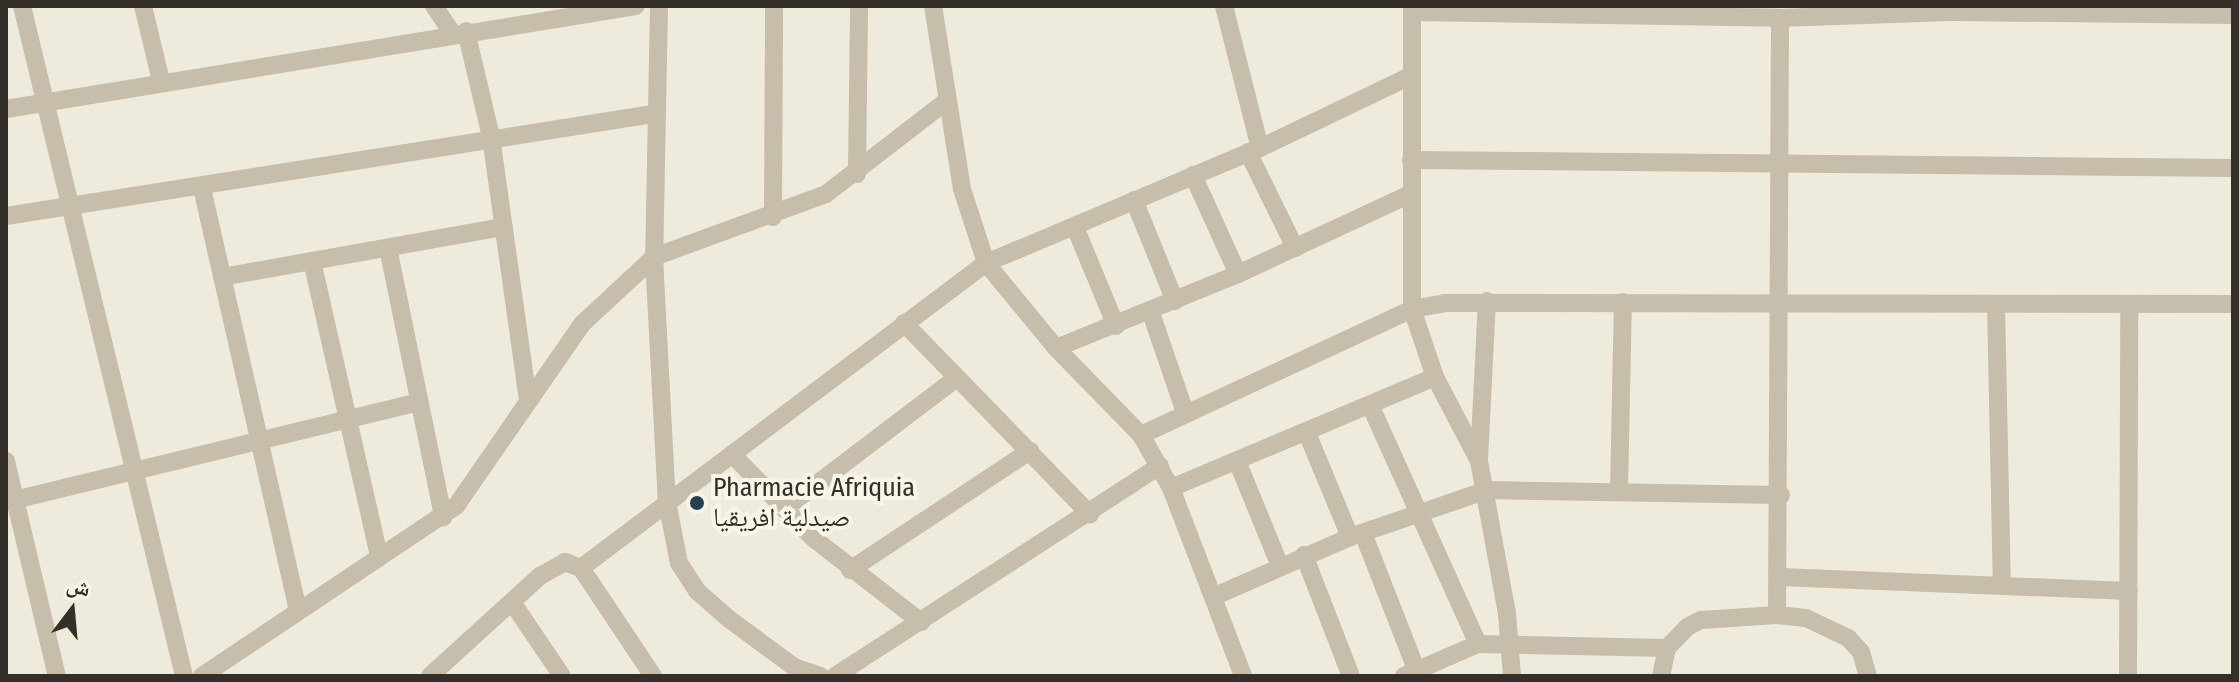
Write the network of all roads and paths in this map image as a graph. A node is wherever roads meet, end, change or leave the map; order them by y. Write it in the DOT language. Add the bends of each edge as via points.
graph roads {
  1 [pos="22,6"];
  2 [pos="143,6"];
  3 [pos="434,6"];
  4 [pos="636,6"];
  5 [pos="659,6"];
  6 [pos="774,6"];
  7 [pos="859,6"];
  8 [pos="933,6"];
  9 [pos="1224,6"];
  10 [pos="1412,9"];
  11 [pos="1950,9"];
  12 [pos="1606,10"];
  13 [pos="2233,15"];
  14 [pos="1780,18"];
  15 [pos="459,32"];
  16 [pos="1410,76"];
  17 [pos="161,81"];
  18 [pos="945,102"];
  19 [pos="46,103"];
  20 [pos="6,109"];
  21 [pos="653,114"];
  22 [pos="491,137"];
  23 [pos="1254,150"];
  24 [pos="1411,160"];
  25 [pos="1780,164"];
  26 [pos="2233,168"];
  27 [pos="857,174"];
  28 [pos="1193,175"];
  29 [pos="202,188"];
  30 [pos="1410,194"];
  31 [pos="1134,200"];
  32 [pos="71,208"];
  33 [pos="6,216"];
  34 [pos="773,217"];
  35 [pos="504,227"];
  36 [pos="1075,227"];
  37 [pos="388,248"];
  38 [pos="1295,248"];
  39 [pos="654,257"];
  40 [pos="312,261"];
  41 [pos="986,263"];
  42 [pos="1238,274"];
  43 [pos="222,277"];
  44 [pos="1175,301"];
  45 [pos="1487,301"];
  46 [pos="1623,302"];
  47 [pos="1779,303"];
  48 [pos="2233,304"];
  49 [pos="1996,305"];
  50 [pos="2129,305"];
  51 [pos="1412,309"];
  52 [pos="1150,310"];
  53 [pos="904,323"];
  54 [pos="1116,326"];
  55 [pos="1056,348"];
  56 [pos="1435,377"];
  57 [pos="955,379"];
  58 [pos="528,401"];
  59 [pos="418,402"];
  60 [pos="1371,407"];
  61 [pos="1185,412"];
  62 [pos="347,420"];
  63 [pos="1307,433"];
  64 [pos="1141,435"];
  65 [pos="257,442"];
  66 [pos="1030,451"];
  67 [pos="732,454"];
  68 [pos="6,461"];
  69 [pos="1237,461"];
  70 [pos="1479,461"];
  71 [pos="1160,466"];
  72 [pos="135,472"];
  73 [pos="1171,488"];
  74 [pos="1487,490"];
  75 [pos="1619,490"];
  76 [pos="1781,495"];
  77 [pos="10,501"];
  78 [pos="667,502"];
  79 [pos="784,509"];
  80 [pos="1416,511"];
  81 [pos="1090,514"];
  82 [pos="443,517"];
  83 [pos="1356,535"];
  84 [pos="1304,555"];
  85 [pos="379,557"];
  86 [pos="1280,566"];
  87 [pos="581,568"];
  88 [pos="850,570"];
  89 [pos="1781,577"];
  90 [pos="2002,584"];
  91 [pos="2129,591"];
  92 [pos="1215,596"];
  93 [pos="512,602"];
  94 [pos="298,610"];
  95 [pos="1777,615"];
  96 [pos="921,622"];
  97 [pos="1478,644"];
  98 [pos="1512,645"];
  99 [pos="1667,648"];
  100 [pos="1410,672"];
  101 [pos="57,676"];
  102 [pos="184,676"];
  103 [pos="202,676"];
  104 [pos="430,676"];
  105 [pos="562,676"];
  106 [pos="653,676"];
  107 [pos="820,676"];
  108 [pos="835,676"];
  109 [pos="1243,676"];
  110 [pos="1351,676"];
  111 [pos="1512,676"];
  112 [pos="1661,676"];
  113 [pos="1868,676"];
  114 [pos="2128,676"];
  1 -- 19 [label="street"];
  2 -- 17 [label="street"];
  3 -- 15 [label="street"];
  4 -- 15 [label="street"];
  5 -- 21 [label="street"];
  6 -- 34 [label="street"];
  7 -- 27 [label="street"];
  8 -- 18 [label="street"];
  9 -- 23 [label="street"];
  10 -- 12 [label="street"];
  10 -- 16 [label="street"];
  11 -- 13 [label="street"];
  11 -- 14 [label="street"];
  12 -- 14 [label="street"];
  14 -- 25 [label="street"];
  15 -- 17 [label="street"];
  15 -- 22 [label="street"];
  16 -- 23 [label="street"];
  16 -- 24 [label="street"];
  17 -- 19 [label="street"];
  18 -- 27 [label="street"];
  18 -- 41 [label="street" via="962,189"];
  19 -- 20 [label="street"];
  19 -- 32 [label="street"];
  21 -- 22 [label="street"];
  21 -- 39 [label="street"];
  22 -- 29 [label="street"];
  22 -- 35 [label="street"];
  23 -- 28 [label="street"];
  23 -- 38 [label="street"];
  24 -- 25 [label="street"];
  24 -- 30 [label="street"];
  25 -- 26 [label="street"];
  25 -- 47 [label="street"];
  27 -- 34 [label="street"];
  28 -- 31 [label="street"];
  28 -- 42 [label="street"];
  29 -- 32 [label="street"];
  29 -- 43 [label="street"];
  30 -- 38 [label="street"];
  30 -- 51 [label="street"];
  31 -- 36 [label="street"];
  31 -- 44 [label="street"];
  32 -- 33 [label="street"];
  32 -- 72 [label="street"];
  34 -- 39 [label="street"];
  35 -- 37 [label="street"];
  35 -- 58 [label="street"];
  36 -- 41 [label="street"];
  36 -- 54 [label="street"];
  37 -- 40 [label="street"];
  37 -- 59 [label="street"];
  38 -- 42 [label="street"];
  39 -- 58 [label="street" via="587,317"];
  39 -- 78 [label="street"];
  40 -- 43 [label="street"];
  40 -- 62 [label="street"];
  41 -- 53 [label="street"];
  41 -- 55 [label="street"];
  42 -- 44 [label="street"];
  43 -- 65 [label="street"];
  44 -- 52 [label="street"];
  45 -- 46 [label="street"];
  45 -- 51 [label="street"];
  45 -- 70 [label="street"];
  46 -- 47 [label="street"];
  46 -- 75 [label="street"];
  47 -- 49 [label="street"];
  47 -- 76 [label="street"];
  48 -- 50 [label="street"];
  49 -- 50 [label="street"];
  49 -- 90 [label="street"];
  50 -- 91 [label="street"];
  51 -- 56 [label="street"];
  51 -- 61 [label="street"];
  52 -- 54 [label="street"];
  52 -- 61 [label="street"];
  53 -- 57 [label="street"];
  53 -- 67 [label="street"];
  54 -- 55 [label="street"];
  55 -- 64 [label="street"];
  56 -- 60 [label="street"];
  56 -- 70 [label="street"];
  57 -- 66 [label="street"];
  57 -- 79 [label="street"];
  58 -- 82 [label="street" via="468,490"];
  59 -- 62 [label="street"];
  59 -- 82 [label="street"];
  60 -- 63 [label="street"];
  60 -- 80 [label="street"];
  61 -- 64 [label="street"];
  62 -- 65 [label="street"];
  62 -- 85 [label="street"];
  63 -- 69 [label="street"];
  63 -- 83 [label="street"];
  64 -- 71 [label="street"];
  65 -- 72 [label="street"];
  65 -- 94 [label="street"];
  66 -- 81 [label="street"];
  66 -- 88 [label="street"];
  67 -- 78 [label="street"];
  67 -- 79 [label="street"];
  68 -- 77 [label="street"];
  69 -- 73 [label="street"];
  69 -- 86 [label="street"];
  70 -- 74 [label="street"];
  71 -- 73 [label="street"];
  71 -- 81 [label="street"];
  72 -- 77 [label="street"];
  72 -- 102 [label="street"];
  73 -- 92 [label="street"];
  74 -- 75 [label="street"];
  74 -- 80 [label="street"];
  74 -- 98 [label="street"];
  75 -- 76 [label="street"];
  76 -- 89 [label="street"];
  77 -- 101 [label="street"];
  78 -- 87 [label="street"];
  78 -- 107 [label="street" via="679,563 697,591 794,667"];
  79 -- 88 [label="street"];
  80 -- 83 [label="street"];
  80 -- 97 [label="street"];
  81 -- 96 [label="street"];
  82 -- 85 [label="street"];
  83 -- 84 [label="street"];
  83 -- 100 [label="street"];
  84 -- 86 [label="street"];
  84 -- 110 [label="street"];
  85 -- 94 [label="street"];
  86 -- 92 [label="street"];
  87 -- 93 [label="street" via="565,562 550,568"];
  87 -- 106 [label="street"];
  88 -- 96 [label="street"];
  89 -- 90 [label="street"];
  89 -- 95 [label="street"];
  90 -- 91 [label="street"];
  91 -- 114 [label="street"];
  92 -- 109 [label="street"];
  93 -- 104 [label="street"];
  93 -- 105 [label="street"];
  94 -- 103 [label="street"];
  95 -- 99 [label="street" via="1701,620 1677,634"];
  95 -- 113 [label="street" via="1806,618 1848,638 1861,652"];
  96 -- 108 [label="street"];
  97 -- 98 [label="street"];
  97 -- 100 [label="street"];
  98 -- 99 [label="street"];
  98 -- 111 [label="street"];
  99 -- 112 [label="street"];
}
